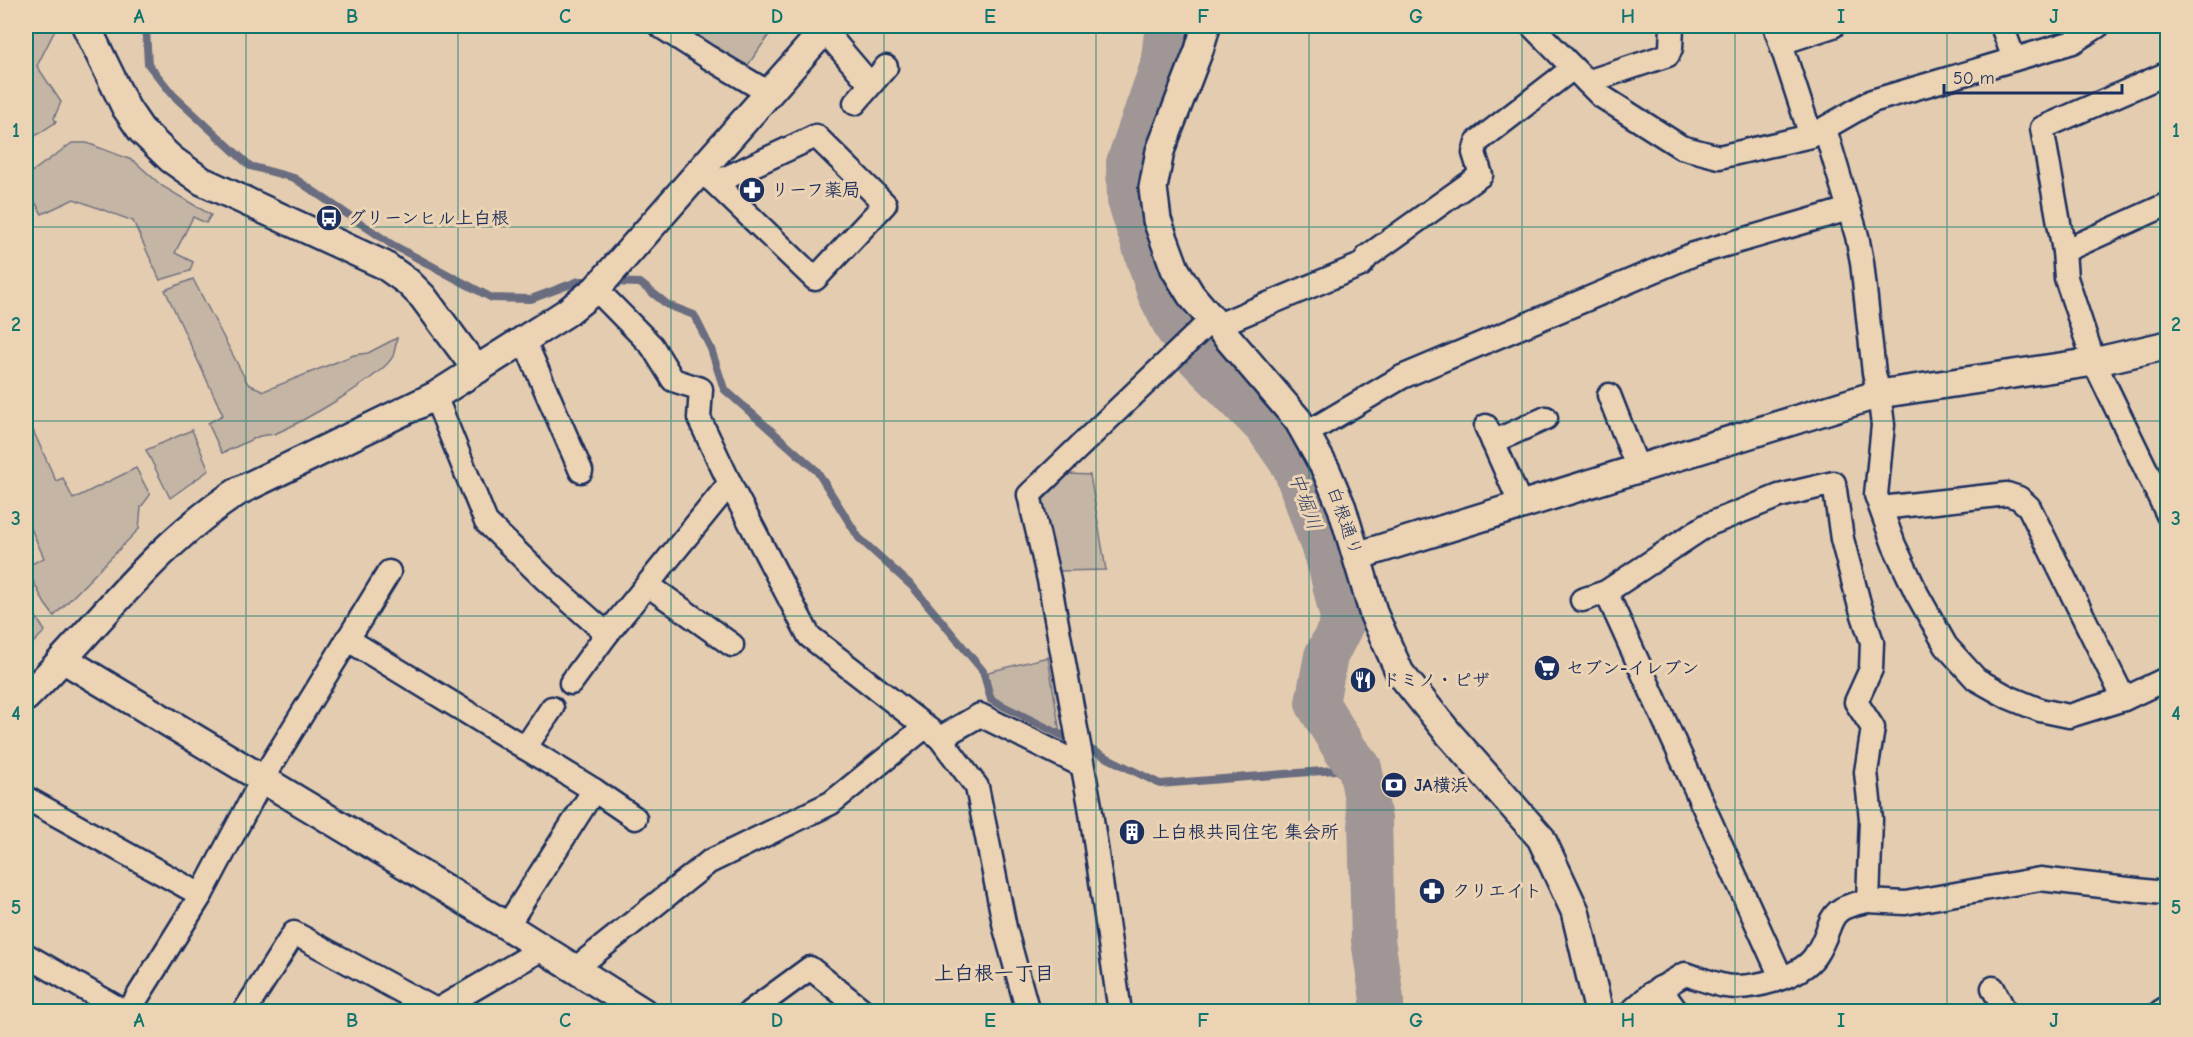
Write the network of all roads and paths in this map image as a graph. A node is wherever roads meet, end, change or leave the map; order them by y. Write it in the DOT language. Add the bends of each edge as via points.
graph roads {
  1 [pos="86,26"];
  2 [pos="660,26"];
  3 [pos="1206,26"];
  4 [pos="1532,26"];
  5 [pos="1672,26"];
  6 [pos="1833,26"];
  7 [pos="2002,26"];
  8 [pos="2098,26"];
  9 [pos="826,28"];
  10 [pos="1778,34"];
  11 [pos="2014,59"];
  12 [pos="886,67"];
  13 [pos="2168,73"];
  14 [pos="1580,75"];
  15 [pos="870,84"];
  16 [pos="769,93"];
  17 [pos="855,103"];
  18 [pos="1818,133"];
  19 [pos="708,177"];
  20 [pos="2168,204"];
  21 [pos="1849,209"];
  22 [pos="2064,251"];
  23 [pos="596,289"];
  24 [pos="1214,323"];
  25 [pos="524,340"];
  26 [pos="2168,345"];
  27 [pos="2094,362"];
  28 [pos="477,370"];
  29 [pos="1880,394"];
  30 [pos="1609,395"];
  31 [pos="435,396"];
  32 [pos="1546,418"];
  33 [pos="1307,433"];
  34 [pos="1638,469"];
  35 [pos="581,471"];
  36 [pos="730,483"];
  37 [pos="1521,506"];
  38 [pos="1881,508"];
  39 [pos="2168,515"];
  40 [pos="1357,556"];
  41 [pos="389,572"];
  42 [pos="648,585"];
  43 [pos="1606,592"];
  44 [pos="1582,600"];
  45 [pos="607,634"];
  46 [pos="347,639"];
  47 [pos="732,645"];
  48 [pos="63,659"];
  49 [pos="2168,678"];
  50 [pos="571,683"];
  51 [pos="26,697"];
  52 [pos="2124,699"];
  53 [pos="552,708"];
  54 [pos="933,732"];
  55 [pos="525,748"];
  56 [pos="1081,765"];
  57 [pos="263,778"];
  58 [pos="594,790"];
  59 [pos="26,798"];
  60 [pos="635,818"];
  61 [pos="201,895"];
  62 [pos="2166,898"];
  63 [pos="1868,901"];
  64 [pos="507,926"];
  65 [pos="542,949"];
  66 [pos="26,956"];
  67 [pos="576,968"];
  68 [pos="1781,977"];
  69 [pos="1660,988"];
  70 [pos="1993,988"];
  71 [pos="2168,1007"];
  72 [pos="126,1011"];
  73 [pos="244,1011"];
  74 [pos="435,1011"];
  75 [pos="643,1011"];
  76 [pos="750,1011"];
  77 [pos="866,1011"];
  78 [pos="1028,1011"];
  79 [pos="1120,1011"];
  80 [pos="1599,1011"];
  81 [pos="1631,1011"];
  82 [pos="1677,1011"];
  83 [pos="2005,1011"];
  84 [pos="2160,1011"];
  1 -- 28 [label="street" via="126,108 141,130 171,159 202,181 400,276 423,297"];
  2 -- 16 [label="street"];
  3 -- 24 [label="street, 白根通り" via="1160,151 1153,188 1157,220 1175,269"];
  4 -- 14 [label="street"];
  5 -- 14 [label="street" via="1668,55"];
  6 -- 10 [label="street"];
  7 -- 11 [label="street"];
  8 -- 11 [label="street" via="2073,42"];
  9 -- 15 [label="street"];
  9 -- 16 [label="street"];
  10 -- 18 [label="street"];
  11 -- 18 [label="street" via="1872,101"];
  12 -- 15 [label="street"];
  13 -- 22 [label="street" via="2042,128"];
  14 -- 18 [label="street" via="1601,96 1681,147 1719,157"];
  14 -- 24 [label="street" via="1477,142 1474,153 1481,175 1368,256 1362,265"];
  15 -- 17 [label="street"];
  16 -- 19 [label="street"];
  18 -- 21 [label="street"];
  19 -- 19 [label="street" via="815,279 885,204 816,136"];
  19 -- 23 [label="street"];
  20 -- 22 [label="street"];
  21 -- 29 [label="street" via="1862,262 1874,373"];
  21 -- 33 [label="street" via="1694,254 1402,377"];
  22 -- 27 [label="street" via="2066,278"];
  23 -- 25 [label="street"];
  23 -- 36 [label="street" via="652,346 673,380 701,389 699,418"];
  24 -- 33 [label="street, 白根通り"];
  24 -- 56 [label="street" via="1029,495 1049,580"];
  25 -- 28 [label="street"];
  25 -- 35 [label="street"];
  26 -- 27 [label="street"];
  27 -- 29 [label="street"];
  27 -- 39 [label="street"];
  28 -- 31 [label="street"];
  29 -- 34 [label="street"];
  29 -- 38 [label="street" via="1883,425 1876,495"];
  30 -- 34 [label="street"];
  31 -- 45 [label="street" via="486,522"];
  31 -- 48 [label="street" via="214,506 181,533"];
  32 -- 37 [label="street" via="1490,434"];
  33 -- 40 [label="street, 白根通り" via="1330,479"];
  34 -- 37 [label="street"];
  36 -- 42 [label="street"];
  36 -- 54 [label="street" via="809,636"];
  37 -- 40 [label="street"];
  38 -- 52 [label="street" via="1917,594 1946,646 1976,678 2008,697 2069,716"];
  38 -- 52 [label="street" via="2007,494 2019,498 2029,507"];
  40 -- 80 [label="street, 白根通り" via="1374,615 1400,673 1541,838 1575,910"];
  41 -- 46 [label="street"];
  42 -- 45 [label="street"];
  42 -- 47 [label="street"];
  43 -- 44 [label="street"];
  43 -- 63 [label="street" via="1707,525 1779,496 1834,483 1842,539 1872,642 1870,669 1856,702 1873,728 1866,772 1870,819"];
  43 -- 68 [label="street"];
  45 -- 50 [label="street"];
  46 -- 55 [label="street"];
  46 -- 57 [label="street"];
  48 -- 51 [label="street"];
  48 -- 57 [label="street"];
  49 -- 52 [label="street"];
  53 -- 55 [label="street"];
  54 -- 56 [label="street" via="980,715"];
  54 -- 67 [label="street" via="831,803 709,862"];
  54 -- 78 [label="street" via="977,787 1005,927"];
  55 -- 58 [label="street"];
  56 -- 79 [label="street"];
  57 -- 61 [label="street"];
  57 -- 64 [label="street"];
  58 -- 60 [label="street"];
  58 -- 64 [label="street"];
  59 -- 61 [label="street"];
  61 -- 72 [label="street"];
  62 -- 63 [label="street" via="2040,879 1905,903"];
  63 -- 68 [label="street" via="1848,904 1835,912 1813,959"];
  64 -- 65 [label="street"];
  65 -- 67 [label="street"];
  65 -- 74 [label="street"];
  66 -- 72 [label="street"];
  67 -- 75 [label="street"];
  68 -- 69 [label="street" via="1753,986 1726,986 1684,974"];
  69 -- 81 [label="street"];
  69 -- 82 [label="street"];
  70 -- 83 [label="street"];
  71 -- 84 [label="street"];
  73 -- 74 [label="street" via="294,933"];
  76 -- 77 [label="street" via="810,968"];
}
